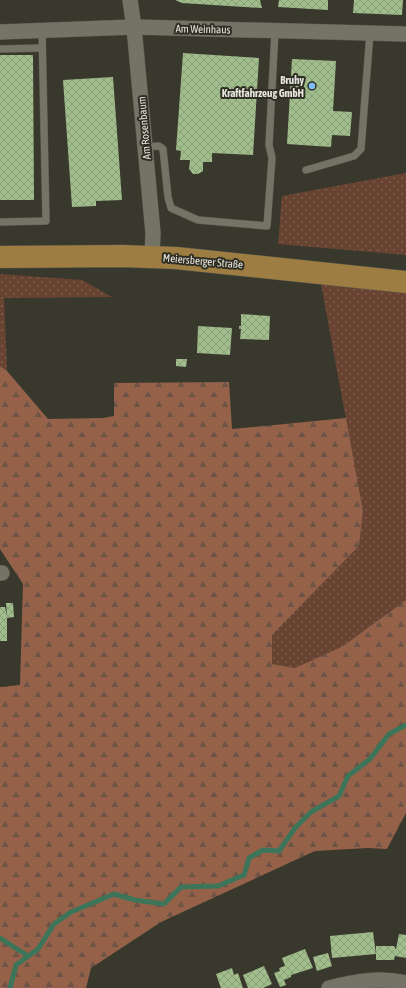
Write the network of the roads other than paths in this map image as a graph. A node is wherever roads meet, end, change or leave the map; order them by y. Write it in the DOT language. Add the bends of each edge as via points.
graph roads {
  1 [pos="130,0"];
  2 [pos="134,27"];
  3 [pos="42,31"];
  4 [pos="274,31"];
  5 [pos="0,32"];
  6 [pos="370,33"];
  7 [pos="406,34"];
  8 [pos="0,48"];
  9 [pos="42,48"];
  10 [pos="145,147"];
  11 [pos="306,170"];
  12 [pos="0,222"];
  13 [pos="0,256"];
  14 [pos="152,257"];
  15 [pos="406,282"];
  16 [pos="406,983"];
  17 [pos="329,988"];
  1 -- 2 [label="street, Am Rosenbaum"];
  2 -- 3 [label="street, Am Weinhaus"];
  2 -- 4 [label="street, Am Weinhaus"];
  2 -- 10 [label="street, Am Rosenbaum"];
  3 -- 5 [label="street, Am Weinhaus"];
  3 -- 9 [label="lane"];
  4 -- 6 [label="street, Am Weinhaus"];
  4 -- 10 [label="lane" via="269,145 272,158 267,226 198,220 171,208 163,149 160,146"];
  6 -- 7 [label="street, Am Weinhaus"];
  6 -- 11 [label="lane" via="361,149 354,156"];
  8 -- 9 [label="lane"];
  9 -- 12 [label="lane" via="46,221"];
  10 -- 14 [label="street, Am Rosenbaum" via="153,233"];
  13 -- 14 [label="main road, Meiersberger Straße"];
  14 -- 15 [label="main road, Meiersberger Straße"];
  16 -- 17 [label="street" via="389,979 359,981"];
}
